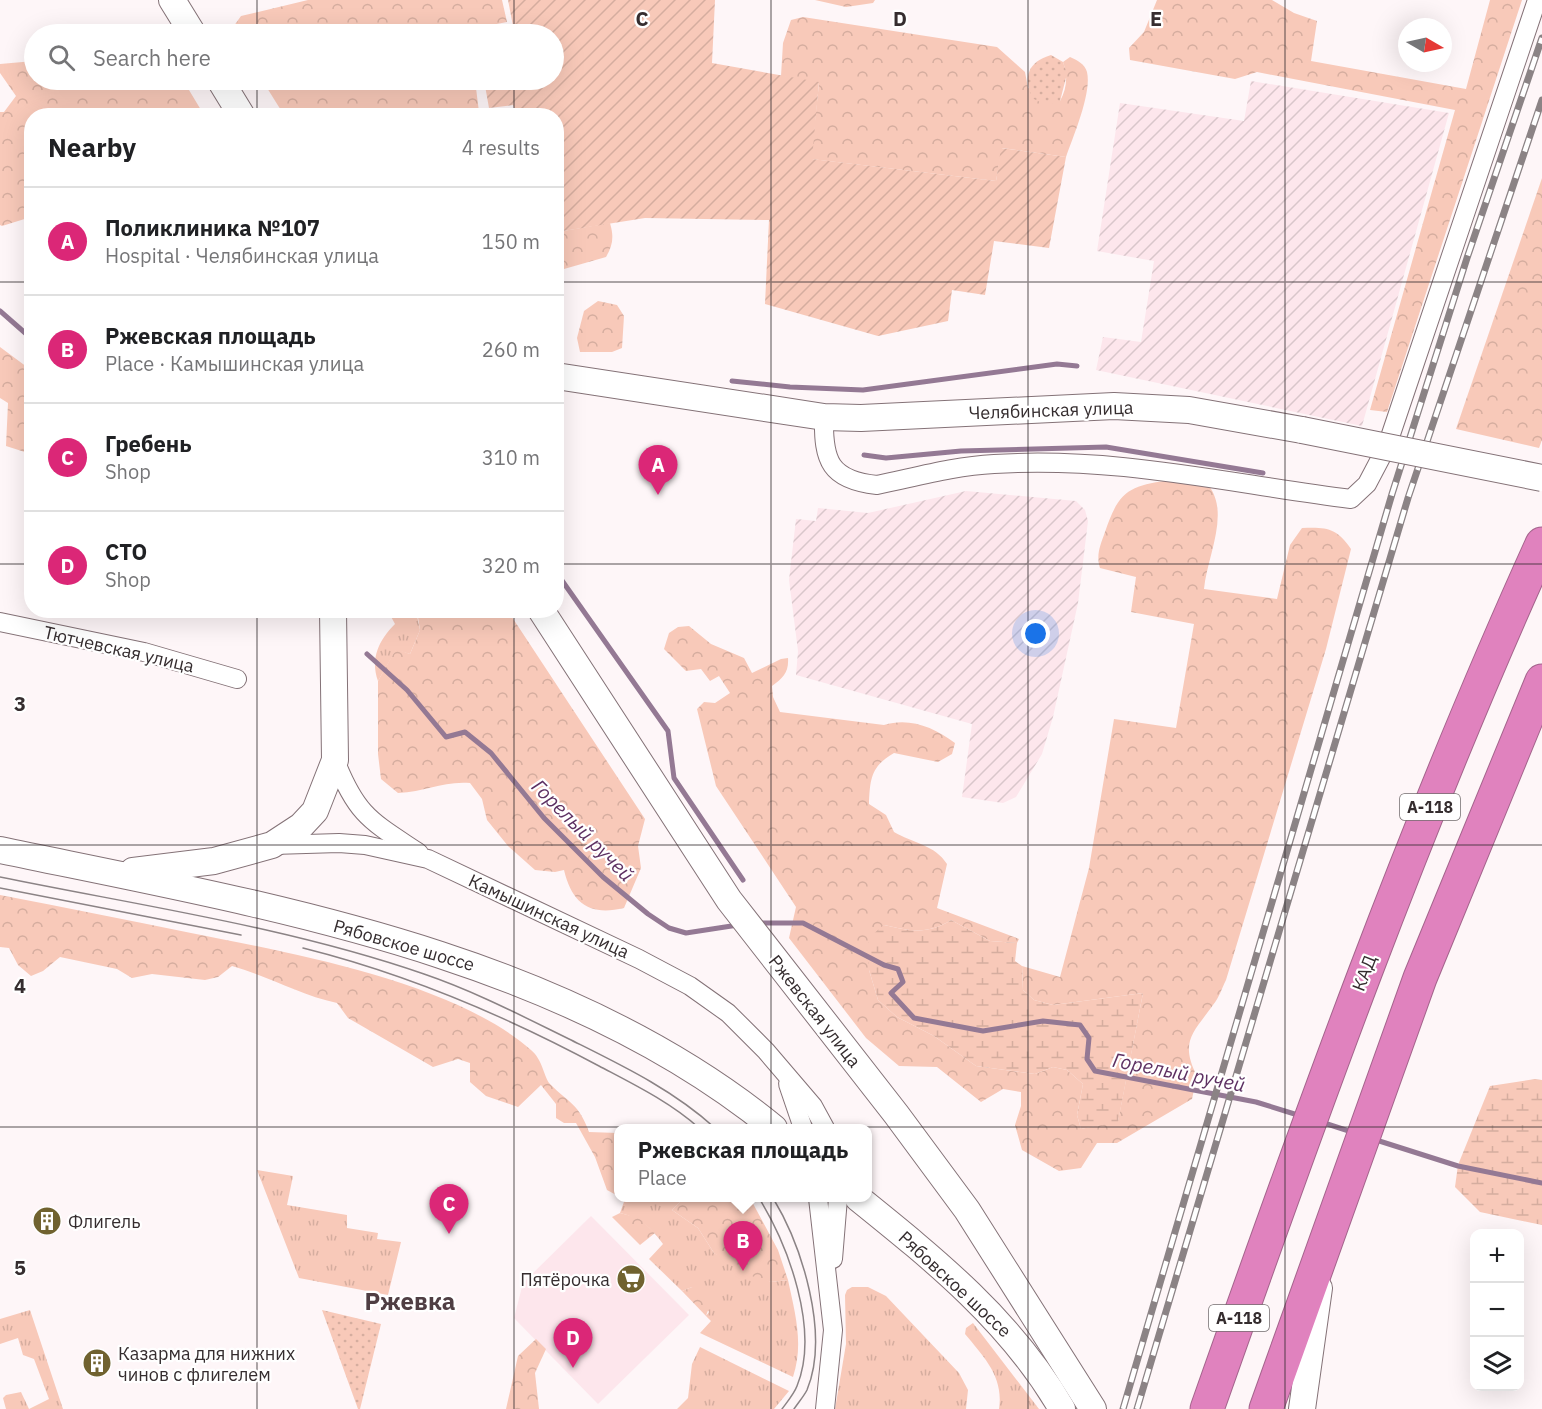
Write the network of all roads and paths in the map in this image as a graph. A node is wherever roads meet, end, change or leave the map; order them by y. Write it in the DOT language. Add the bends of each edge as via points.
graph roads {
  1 [pos="172,0"];
  2 [pos="1537,0"];
  3 [pos="187,24"];
  4 [pos="226,90"];
  5 [pos="237,108"];
  6 [pos="564,377"];
  7 [pos="824,417"];
  8 [pos="1542,477"];
  9 [pos="1542,544"];
  10 [pos="333,618"];
  11 [pos="546,618"];
  12 [pos="0,622"];
  13 [pos="237,679"];
  14 [pos="1542,681"];
  15 [pos="335,760"];
  16 [pos="272,846"];
  17 [pos="0,850"];
  18 [pos="428,859"];
  19 [pos="97,871"];
  20 [pos="786,1077"];
  21 [pos="769,1124"];
  22 [pos="802,1124"];
  23 [pos="823,1124"];
  24 [pos="819,1202"];
  25 [pos="838,1202"];
  26 [pos="864,1202"];
  27 [pos="1326,1243"];
  28 [pos="830,1282"];
  29 [pos="825,1409"];
  30 [pos="1062,1409"];
  31 [pos="1093,1409"];
  32 [pos="1207,1409"];
  33 [pos="1266,1409"];
  34 [pos="1302,1409"];
  1 -- 3 [label="main road"];
  2 -- 7 [label="street" via="1387,446 1367,484 1351,499 1147,468 1103,465 992,464 877,485 858,483 844,478 833,467 824,438"];
  4 -- 5 [label="main road"];
  6 -- 7 [label="main road, Челябинская улица"];
  7 -- 8 [label="main road, Челябинская улица, bridge" via="1114,406 1188,410"];
  9 -- 32 [label="highway, КАД / А-118" via="1485,671 1326,1073"];
  10 -- 15 [label="main road"];
  11 -- 31 [label="main road, Ржевская улица" via="729,900 967,1210"];
  12 -- 13 [label="street, Тютчевская улица" via="144,652"];
  14 -- 27 [label="highway, А-118" via="1462,872"];
  15 -- 16 [label="main road" via="315,811"];
  15 -- 18 [label="street" via="356,805 371,822"];
  16 -- 18 [label="street, Камышинская улица" via="365,845"];
  16 -- 19 [label="main road" via="170,868"];
  17 -- 19 [label="main road, Рябовское шоссе"];
  18 -- 20 [label="street, Камышинская улица" via="690,986 728,1013"];
  19 -- 21 [label="main road, Рябовское шоссе" via="356,929 419,946 496,974 658,1050 702,1075"];
  20 -- 22 [label="street, Камышинская улица"];
  20 -- 23 [label="street, Камышинская улица" via="813,1106"];
  24 -- 28 [label="street"];
  25 -- 28 [label="street"];
  26 -- 30 [label="main road, Рябовское шоссе" via="935,1260 999,1322 1043,1376"];
  27 -- 33 [label="highway, А-118"];
  27 -- 34 [label="main road"];
  28 -- 29 [label="street" via="833,1330"];
}
